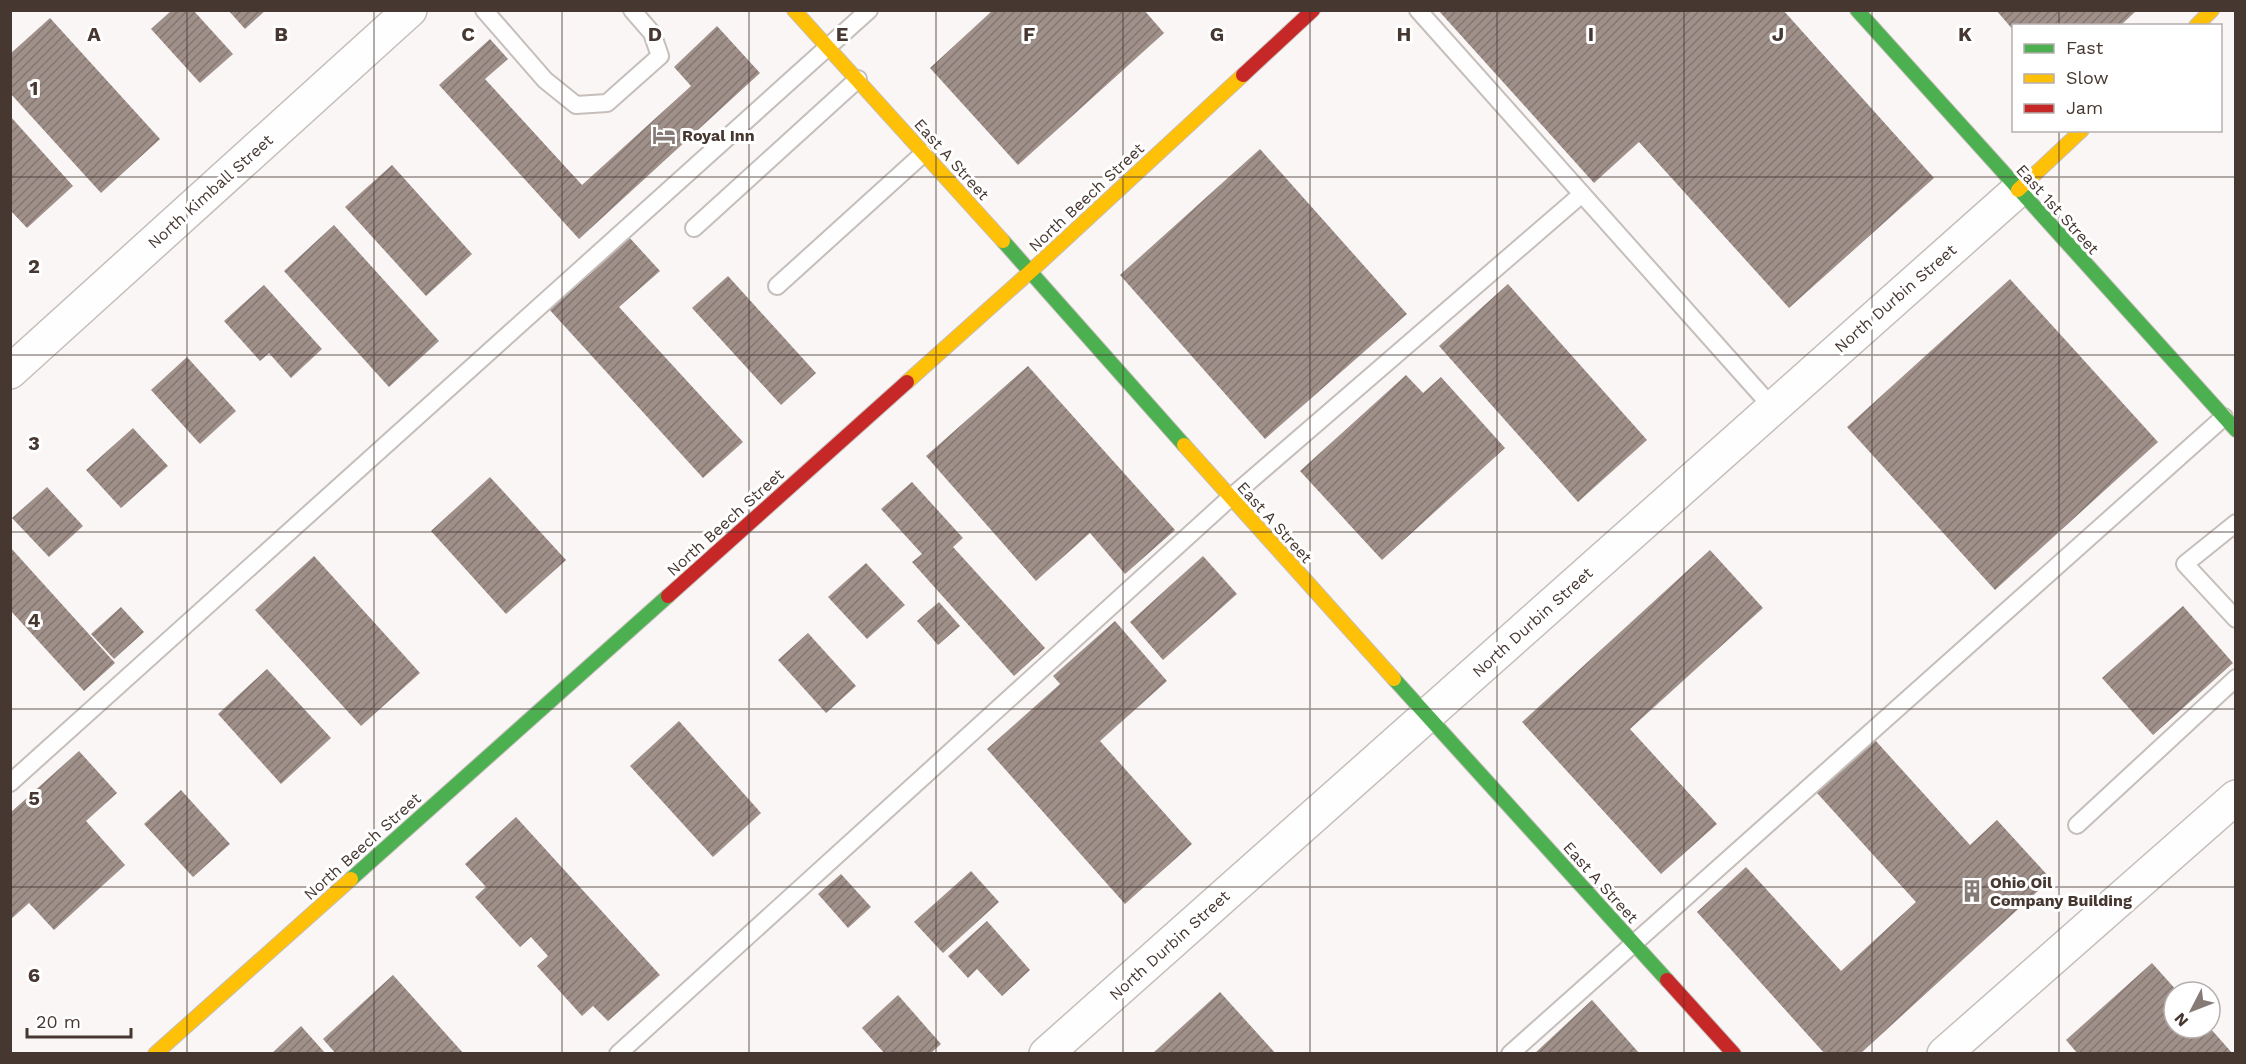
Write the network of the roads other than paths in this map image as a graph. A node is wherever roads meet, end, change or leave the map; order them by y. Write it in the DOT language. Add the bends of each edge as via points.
graph roads {
  1 [pos="410,10"];
  2 [pos="484,10"];
  3 [pos="632,10"];
  4 [pos="794,10"];
  5 [pos="869,10"];
  6 [pos="1313,10"];
  7 [pos="1418,10"];
  8 [pos="1857,10"];
  9 [pos="829,47"];
  10 [pos="858,79"];
  11 [pos="2080,132"];
  12 [pos="924,153"];
  13 [pos="2018,190"];
  14 [pos="1582,194"];
  15 [pos="694,228"];
  16 [pos="1031,271"];
  17 [pos="777,286"];
  18 [pos="10,372"];
  19 [pos="1772,407"];
  20 [pos="2224,417"];
  21 [pos="2235,430"];
  22 [pos="1230,498"];
  23 [pos="2235,523"];
  24 [pos="2235,618"];
  25 [pos="2235,678"];
  26 [pos="1428,715"];
  27 [pos="10,783"];
  28 [pos="2235,797"];
  29 [pos="2077,825"];
  30 [pos="1634,943"];
  31 [pos="155,1053"];
  32 [pos="618,1053"];
  33 [pos="1046,1053"];
  34 [pos="1510,1053"];
  35 [pos="1734,1053"];
  36 [pos="1944,1053"];
  1 -- 18 [label="street, North Kimball Street"];
  2 -- 3 [label="lane" via="545,80 576,105 607,104 660,56 652,33"];
  4 -- 9 [label="street, East A Street"];
  5 -- 9 [label="lane"];
  6 -- 16 [label="street, North Beech Street"];
  7 -- 14 [label="lane"];
  8 -- 13 [label="street, East 1st Street"];
  9 -- 10 [label="street, East A Street"];
  9 -- 27 [label="lane"];
  10 -- 12 [label="street, East A Street"];
  10 -- 15 [label="lane"];
  11 -- 13 [label="street"];
  12 -- 16 [label="street, East A Street"];
  12 -- 17 [label="lane"];
  13 -- 19 [label="street, North Durbin Street"];
  13 -- 20 [label="street, East 1st Street"];
  14 -- 19 [label="lane"];
  14 -- 22 [label="lane"];
  16 -- 22 [label="street, East A Street"];
  16 -- 31 [label="street, North Beech Street"];
  19 -- 26 [label="street, North Durbin Street"];
  20 -- 21 [label="street, East 1st Street"];
  20 -- 30 [label="lane"];
  22 -- 26 [label="street, East A Street"];
  22 -- 32 [label="lane"];
  23 -- 24 [label="lane" via="2185,564"];
  25 -- 29 [label="lane"];
  26 -- 30 [label="street, East A Street"];
  26 -- 33 [label="street, North Durbin Street"];
  28 -- 36 [label="street"];
  30 -- 34 [label="lane"];
  30 -- 35 [label="street, East A Street"];
}
